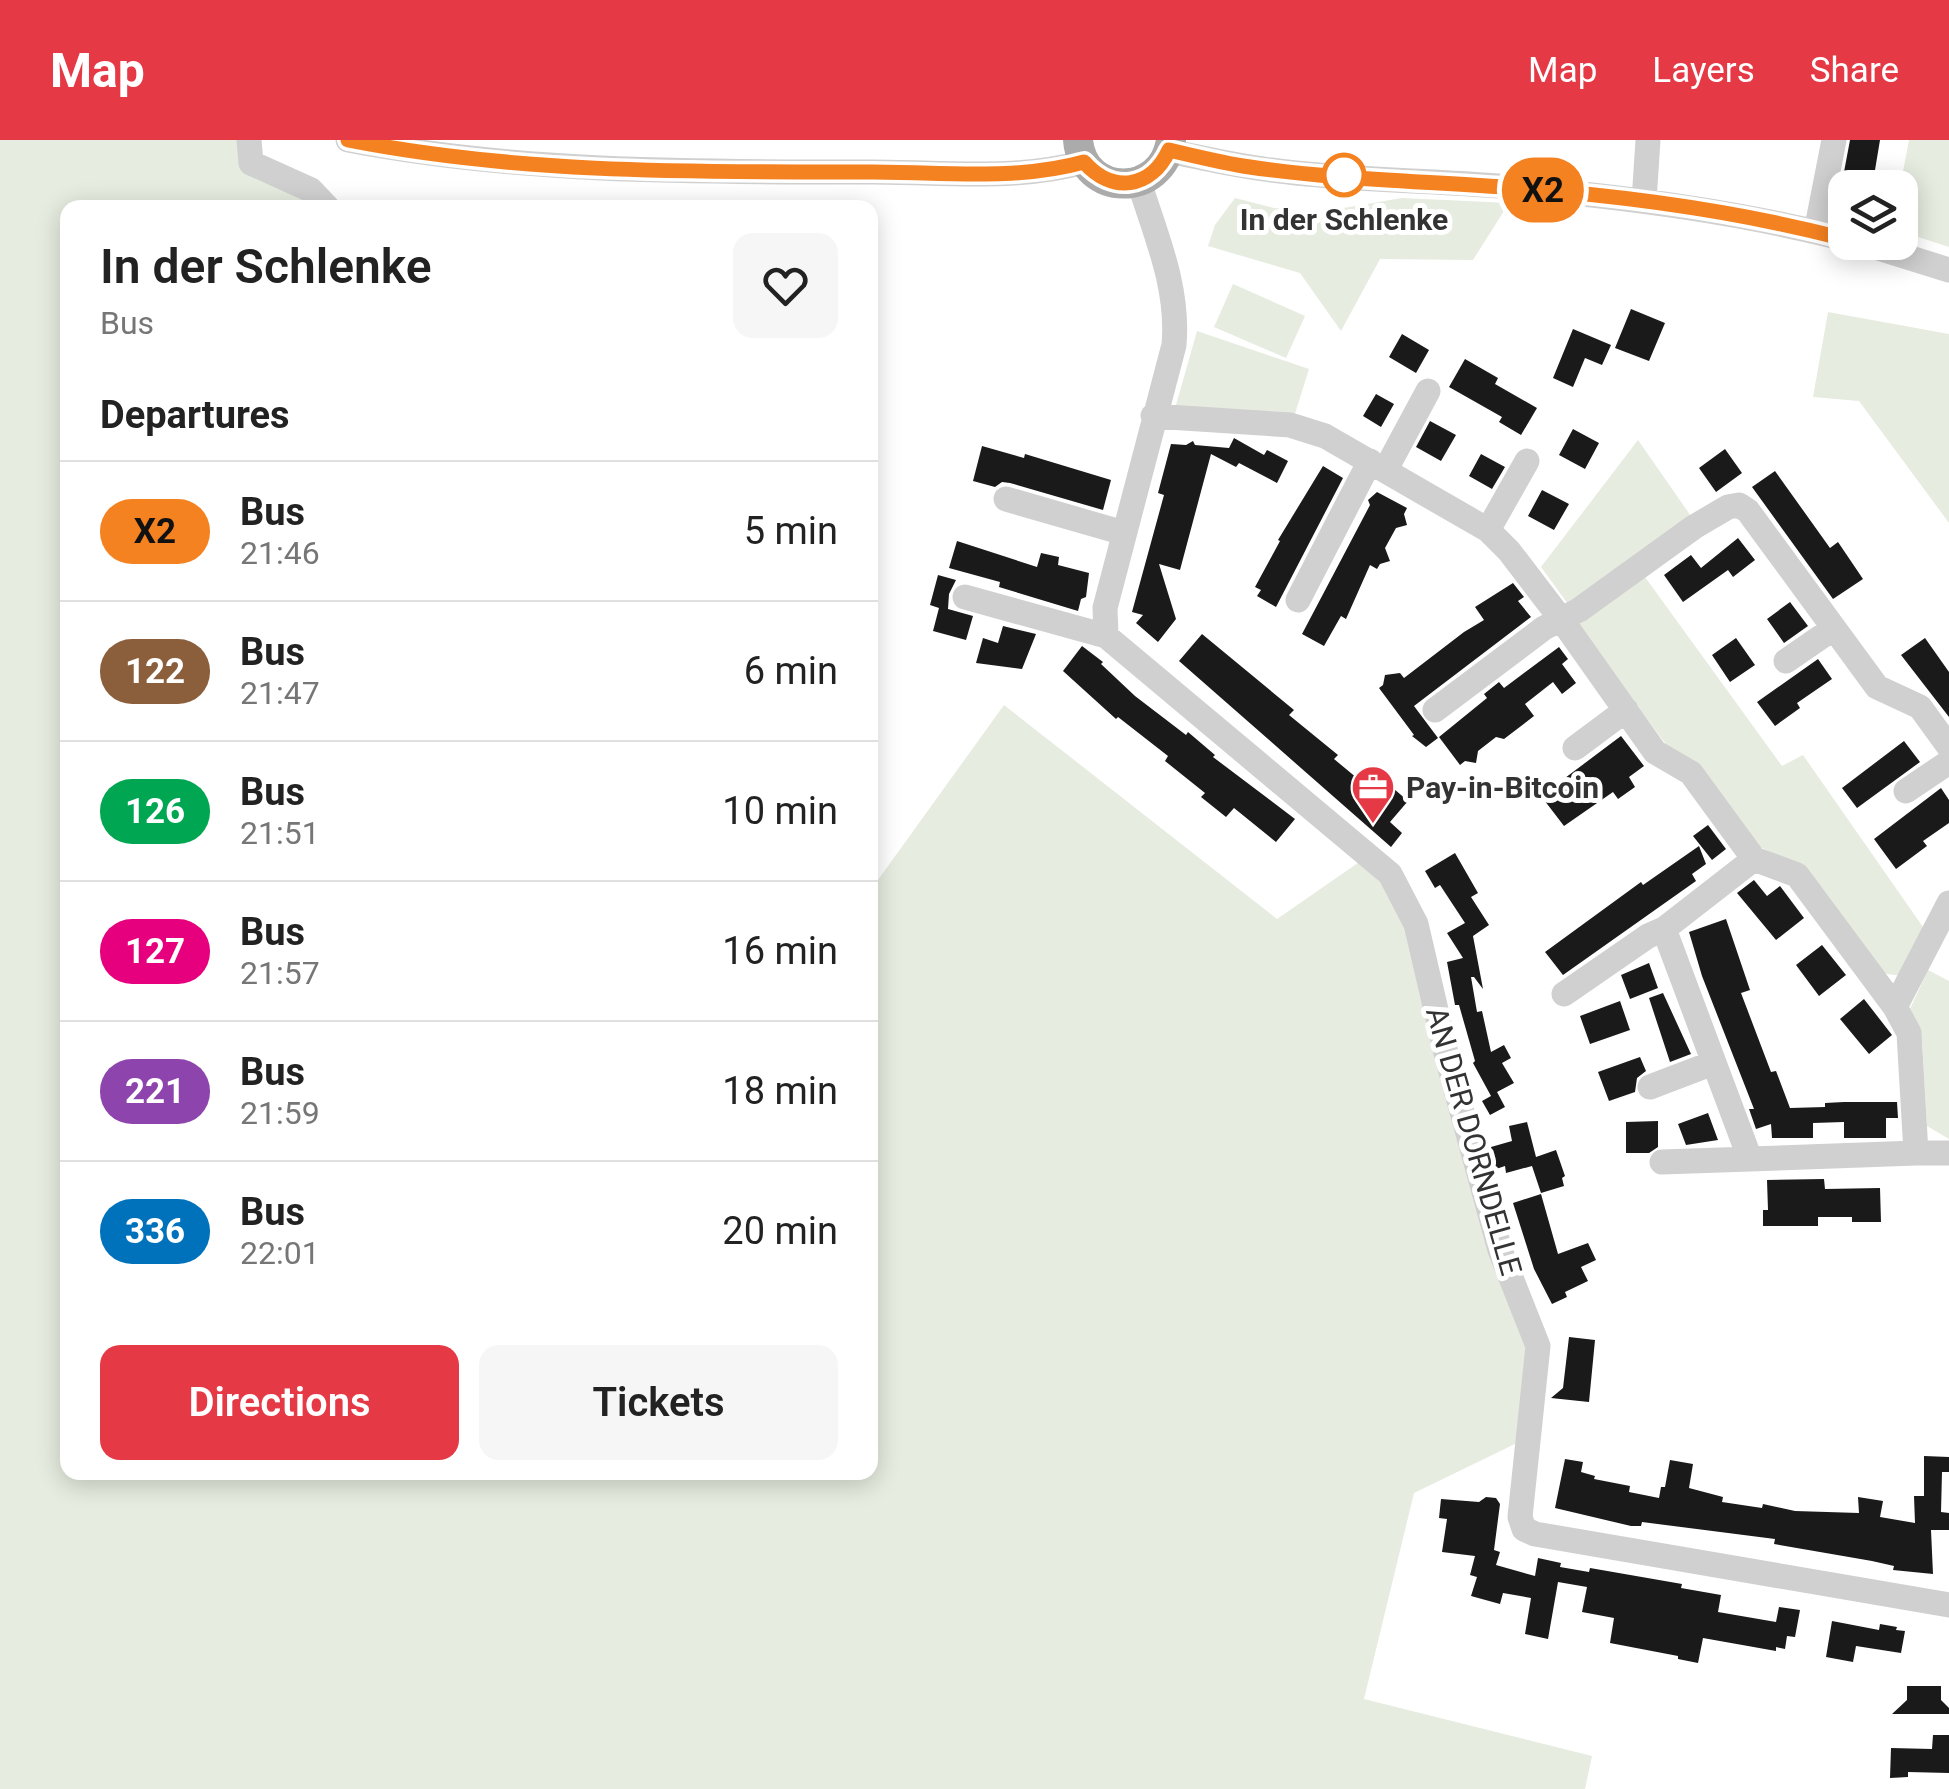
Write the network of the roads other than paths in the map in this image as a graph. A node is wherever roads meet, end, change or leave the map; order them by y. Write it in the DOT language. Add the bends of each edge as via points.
graph roads {
  1 [pos="249,140"];
  2 [pos="348,140"];
  3 [pos="1648,140"];
  4 [pos="1834,140"];
  5 [pos="1170,145"];
  6 [pos="1081,151"];
  7 [pos="1139,182"];
  8 [pos="320,200"];
  9 [pos="1644,200"];
  10 [pos="1816,232"];
  11 [pos="1828,235"];
  12 [pos="1917,260"];
  13 [pos="1949,270"];
  14 [pos="1428,391"];
  15 [pos="1154,416"];
  16 [pos="1527,462"];
  17 [pos="1378,465"];
  18 [pos="1006,499"];
  19 [pos="1488,530"];
  20 [pos="1124,533"];
  21 [pos="965,596"];
  22 [pos="1298,600"];
  23 [pos="1561,619"];
  24 [pos="1834,628"];
  25 [pos="1106,636"];
  26 [pos="1786,661"];
  27 [pos="1435,710"];
  28 [pos="1626,710"];
  29 [pos="1949,747"];
  30 [pos="1575,748"];
  31 [pos="1949,762"];
  32 [pos="1906,792"];
  33 [pos="1754,859"];
  34 [pos="1949,903"];
  35 [pos="1664,929"];
  36 [pos="1564,994"];
  37 [pos="1895,1007"];
  38 [pos="1714,1063"];
  39 [pos="1650,1087"];
  40 [pos="1916,1152"];
  41 [pos="1949,1153"];
  42 [pos="1750,1159"];
  43 [pos="1662,1162"];
  44 [pos="1949,1606"];
  1 -- 8 [label="street" via="251,164"];
  2 -- 6 [label="street" via="484,159 685,172 1057,170"];
  3 -- 9 [label="street"];
  4 -- 10 [label="street"];
  5 -- 7 [label="main road" via="1152,175"];
  5 -- 9 [label="street" via="1241,166 1298,173"];
  6 -- 7 [label="main road" via="1094,174 1108,182"];
  7 -- 15 [label="street" via="1173,291 1176,322"];
  9 -- 10 [label="street"];
  10 -- 11 [label="street"];
  12 -- 13 [label="street"];
  14 -- 17 [label="street"];
  15 -- 17 [label="street" via="1290,425"];
  15 -- 20 [label="street"];
  16 -- 19 [label="street"];
  17 -- 19 [label="street"];
  17 -- 22 [label="street"];
  18 -- 20 [label="street"];
  19 -- 23 [label="street"];
  20 -- 25 [label="street" via="1105,608"];
  21 -- 25 [label="street, AN DER DORNDELLE"];
  23 -- 24 [label="street" via="1738,505"];
  23 -- 27 [label="street"];
  23 -- 28 [label="street"];
  24 -- 26 [label="street"];
  24 -- 29 [label="street" via="1877,686 1920,708"];
  25 -- 44 [label="street, AN DER DORNDELLE" via="1390,874 1416,924 1500,1250 1538,1346 1524,1529"];
  28 -- 30 [label="street"];
  28 -- 33 [label="street" via="1655,752 1691,774"];
  31 -- 32 [label="street"];
  33 -- 35 [label="street"];
  33 -- 37 [label="street" via="1797,875"];
  34 -- 37 [label="street"];
  35 -- 36 [label="street"];
  35 -- 38 [label="street"];
  37 -- 40 [label="street" via="1910,1033"];
  38 -- 39 [label="street"];
  38 -- 42 [label="street"];
  40 -- 41 [label="street"];
  40 -- 42 [label="street"];
  42 -- 43 [label="street"];
}
